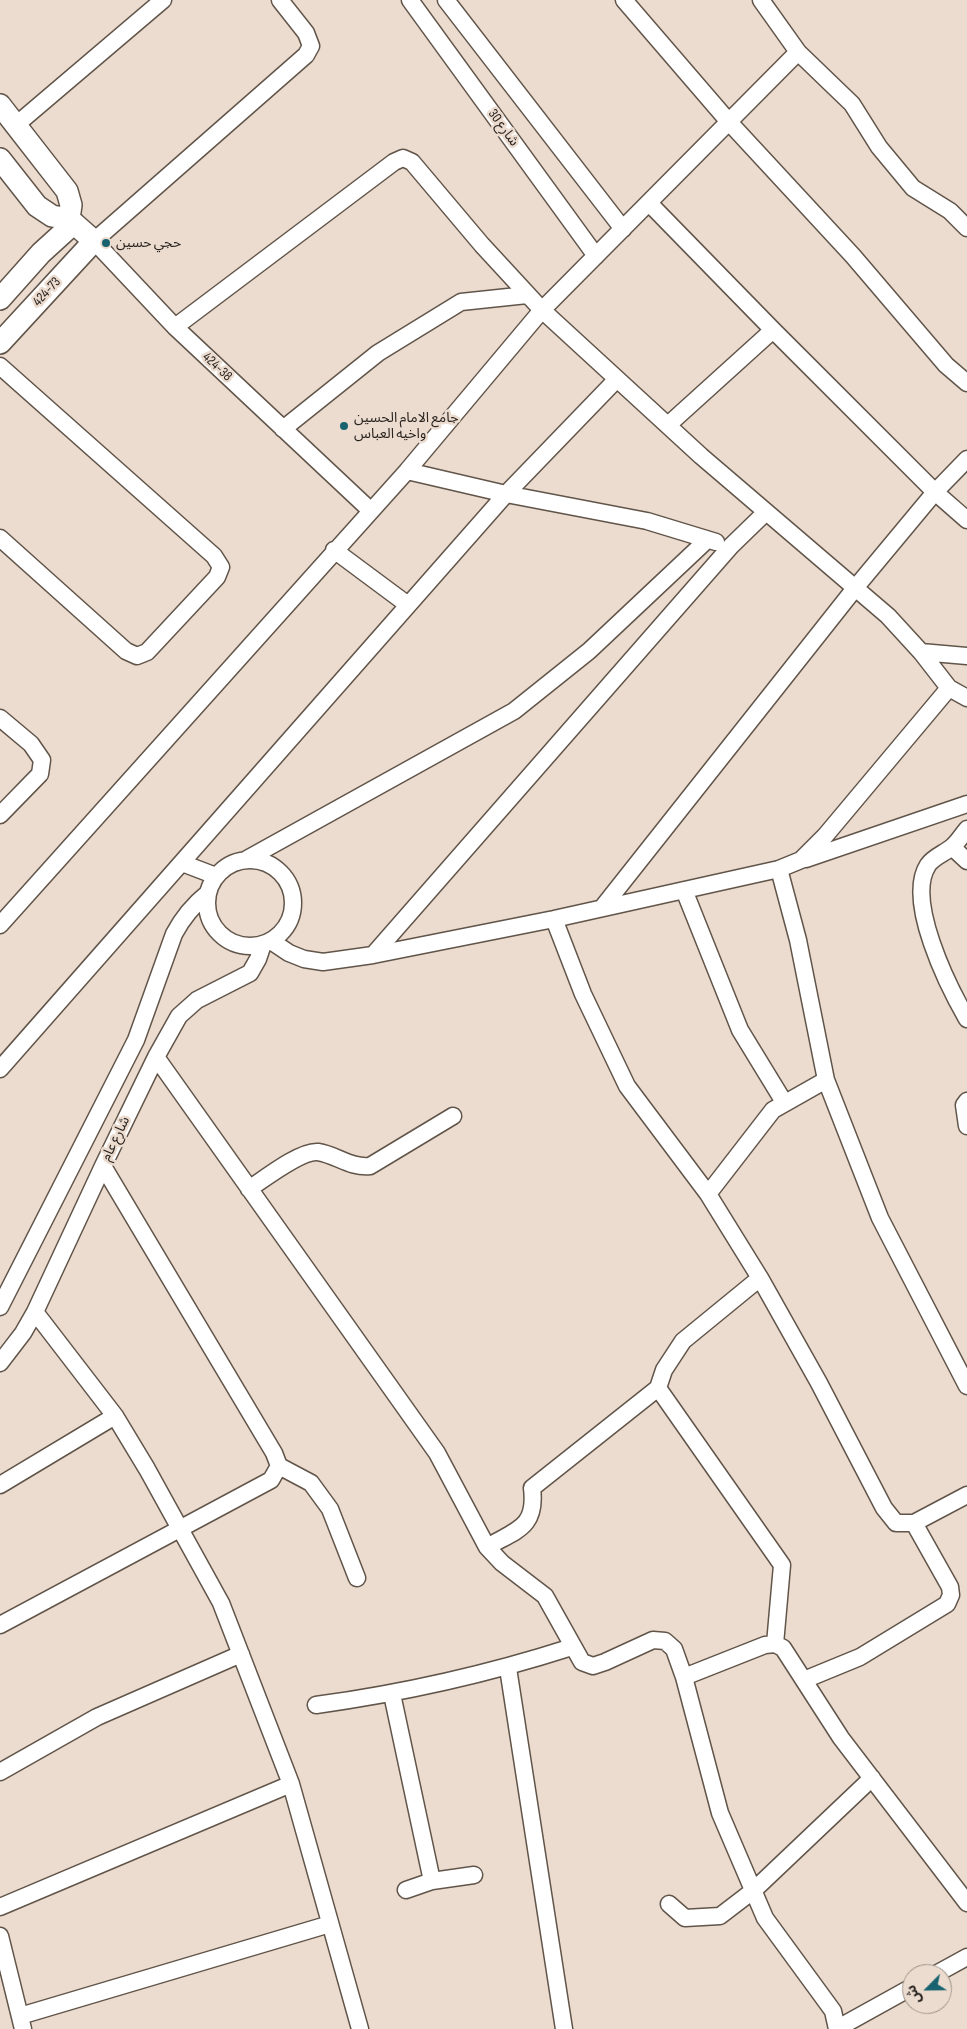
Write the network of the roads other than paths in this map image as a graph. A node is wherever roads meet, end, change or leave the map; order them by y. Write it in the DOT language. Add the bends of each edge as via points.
graph roads {
  1 [pos="164,0"];
  2 [pos="280,0"];
  3 [pos="410,0"];
  4 [pos="446,0"];
  5 [pos="624,0"];
  6 [pos="760,0"];
  7 [pos="798,52"];
  8 [pos="0,105"];
  9 [pos="729,122"];
  10 [pos="16,125"];
  11 [pos="0,159"];
  12 [pos="649,202"];
  13 [pos="71,221"];
  14 [pos="967,228"];
  15 [pos="623,229"];
  16 [pos="94,241"];
  17 [pos="596,256"];
  18 [pos="527,295"];
  19 [pos="0,298"];
  20 [pos="542,310"];
  21 [pos="175,327"];
  22 [pos="773,330"];
  23 [pos="0,344"];
  24 [pos="0,366"];
  25 [pos="617,379"];
  26 [pos="967,383"];
  27 [pos="668,425"];
  28 [pos="283,429"];
  29 [pos="967,459"];
  30 [pos="406,471"];
  31 [pos="936,492"];
  32 [pos="506,494"];
  33 [pos="370,510"];
  34 [pos="765,513"];
  35 [pos="967,520"];
  36 [pos="0,538"];
  37 [pos="707,540"];
  38 [pos="731,546"];
  39 [pos="334,550"];
  40 [pos="856,587"];
  41 [pos="408,606"];
  42 [pos="921,652"];
  43 [pos="967,656"];
  44 [pos="949,688"];
  45 [pos="967,698"];
  46 [pos="0,718"];
  47 [pos="967,804"];
  48 [pos="0,815"];
  49 [pos="967,829"];
  50 [pos="952,847"];
  51 [pos="247,859"];
  52 [pos="801,860"];
  53 [pos="967,861"];
  54 [pos="182,863"];
  55 [pos="778,868"];
  56 [pos="216,876"];
  57 [pos="684,890"];
  58 [pos="208,892"];
  59 [pos="602,908"];
  60 [pos="554,919"];
  61 [pos="0,925"];
  62 [pos="267,943"];
  63 [pos="373,955"];
  64 [pos="967,1019"];
  65 [pos="156,1057"];
  66 [pos="0,1069"];
  67 [pos="826,1080"];
  68 [pos="967,1101"];
  69 [pos="784,1102"];
  70 [pos="453,1116"];
  71 [pos="967,1126"];
  72 [pos="103,1166"];
  73 [pos="249,1188"];
  74 [pos="708,1194"];
  75 [pos="760,1278"];
  76 [pos="0,1307"];
  77 [pos="36,1312"];
  78 [pos="0,1363"];
  79 [pos="967,1386"];
  80 [pos="658,1388"];
  81 [pos="114,1416"];
  82 [pos="279,1466"];
  83 [pos="0,1484"];
  84 [pos="967,1495"];
  85 [pos="914,1523"];
  86 [pos="180,1529"];
  87 [pos="487,1548"];
  88 [pos="358,1578"];
  89 [pos="0,1625"];
  90 [pos="775,1644"];
  91 [pos="572,1647"];
  92 [pos="241,1654"];
  93 [pos="508,1668"];
  94 [pos="684,1677"];
  95 [pos="804,1680"];
  96 [pos="392,1694"];
  97 [pos="316,1705"];
  98 [pos="0,1772"];
  99 [pos="872,1778"];
  100 [pos="290,1784"];
  101 [pos="474,1875"];
  102 [pos="432,1881"];
  103 [pos="406,1890"];
  104 [pos="754,1890"];
  105 [pos="670,1904"];
  106 [pos="967,1904"];
  107 [pos="0,1907"];
  108 [pos="330,1924"];
  109 [pos="0,1936"];
  110 [pos="967,1957"];
  111 [pos="952,1965"];
  112 [pos="902,1993"];
  113 [pos="22,2023"];
  114 [pos="838,2028"];
  115 [pos="360,2029"];
  116 [pos="564,2029"];
  1 -- 10 [label="street"];
  2 -- 16 [label="street" via="306,32 311,46 306,55"];
  3 -- 17 [label="street, شارع 30"];
  4 -- 15 [label="street"];
  5 -- 9 [label="street"];
  6 -- 7 [label="street"];
  7 -- 9 [label="street"];
  7 -- 14 [label="street" via="852,104 878,147 914,188 950,211"];
  8 -- 10 [label="street"];
  9 -- 12 [label="street"];
  9 -- 26 [label="street" via="853,256 946,365"];
  10 -- 13 [label="street" via="67,191"];
  11 -- 13 [label="street, 424-38" via="37,206 52,216"];
  12 -- 15 [label="street"];
  12 -- 22 [label="street"];
  13 -- 16 [label="street, 424-38"];
  13 -- 19 [label="street"];
  15 -- 17 [label="street"];
  16 -- 21 [label="street, 424-38"];
  16 -- 23 [label="street, 424-73"];
  17 -- 20 [label="street"];
  18 -- 20 [label="street"];
  18 -- 21 [label="street" via="412,162 403,158"];
  18 -- 28 [label="street" via="461,302 378,353"];
  20 -- 25 [label="street"];
  20 -- 30 [label="street"];
  21 -- 28 [label="street, 424-38"];
  22 -- 27 [label="street"];
  22 -- 31 [label="street"];
  24 -- 36 [label="street" via="214,556 221,567 217,578 147,652 137,656 126,651"];
  25 -- 27 [label="street"];
  25 -- 32 [label="street"];
  27 -- 34 [label="street"];
  28 -- 33 [label="street, 424-38"];
  29 -- 31 [label="street"];
  30 -- 32 [label="street"];
  30 -- 33 [label="street"];
  31 -- 35 [label="street"];
  31 -- 40 [label="street"];
  32 -- 37 [label="street" via="647,521"];
  32 -- 41 [label="street"];
  33 -- 39 [label="street"];
  34 -- 38 [label="street"];
  34 -- 40 [label="street"];
  37 -- 38 [label="street"];
  37 -- 51 [label="street" via="589,651 514,711"];
  38 -- 63 [label="street"];
  39 -- 41 [label="street"];
  39 -- 61 [label="street"];
  40 -- 42 [label="street"];
  40 -- 59 [label="street"];
  41 -- 54 [label="street"];
  42 -- 43 [label="street"];
  42 -- 44 [label="street"];
  44 -- 45 [label="street"];
  44 -- 52 [label="street" via="825,836"];
  46 -- 48 [label="street" via="31,744 42,760 40,774"];
  47 -- 52 [label="street"];
  49 -- 50 [label="street"];
  50 -- 53 [label="street"];
  50 -- 64 [label="street" via="929,863 921,880 922,908 954,996"];
  51 -- 56 [label="street" via="229,864"];
  51 -- 62 [label="street" via="264,861 278,870 289,883 293,899 292,916 284,930"];
  52 -- 55 [label="street"];
  54 -- 56 [label="street"];
  54 -- 66 [label="street"];
  55 -- 57 [label="street"];
  55 -- 67 [label="street" via="798,940"];
  56 -- 58 [label="street"];
  57 -- 59 [label="street"];
  57 -- 69 [label="street" via="740,1030"];
  58 -- 62 [label="street" via="208,911 215,927 228,940 245,946"];
  58 -- 76 [label="street, شارع عام" via="182,918 136,1040"];
  59 -- 60 [label="street"];
  60 -- 63 [label="street"];
  60 -- 74 [label="street" via="583,994 626,1086"];
  62 -- 63 [label="street" via="296,956 323,962"];
  62 -- 65 [label="street, شارع عام" via="250,972 197,1000 179,1016"];
  65 -- 72 [label="street, شارع عام"];
  65 -- 73 [label="street"];
  67 -- 69 [label="street"];
  67 -- 79 [label="street" via="880,1218"];
  68 -- 71 [label="street" via="964,1105"];
  69 -- 74 [label="street" via="773,1110"];
  70 -- 73 [label="street" via="370,1166 357,1167 316,1152 301,1155"];
  72 -- 77 [label="street, شارع عام"];
  72 -- 82 [label="street"];
  73 -- 87 [label="street" via="437,1453"];
  74 -- 75 [label="street"];
  75 -- 80 [label="street" via="683,1341 664,1370"];
  75 -- 85 [label="street" via="884,1508 896,1523"];
  77 -- 78 [label="street, شارع عام"];
  77 -- 81 [label="street"];
  80 -- 87 [label="street" via="532,1488 532,1514 527,1522"];
  80 -- 90 [label="street" via="782,1565"];
  81 -- 83 [label="street"];
  81 -- 86 [label="street"];
  82 -- 86 [label="street" via="271,1480"];
  82 -- 88 [label="street" via="311,1483 330,1509"];
  84 -- 85 [label="street"];
  85 -- 95 [label="street" via="950,1587 948,1604 860,1657"];
  86 -- 89 [label="street"];
  86 -- 92 [label="street" via="221,1603"];
  87 -- 91 [label="street" via="544,1596"];
  90 -- 94 [label="street"];
  90 -- 95 [label="street" via="783,1648"];
  91 -- 93 [label="street"];
  91 -- 94 [label="street" via="582,1662 592,1666 653,1640 665,1641 674,1649"];
  92 -- 98 [label="street" via="97,1717"];
  92 -- 100 [label="street"];
  93 -- 96 [label="street"];
  93 -- 116 [label="street"];
  94 -- 104 [label="street" via="720,1812"];
  95 -- 99 [label="street" via="841,1738"];
  96 -- 97 [label="street"];
  96 -- 102 [label="street"];
  99 -- 104 [label="street"];
  99 -- 106 [label="street"];
  100 -- 107 [label="street"];
  100 -- 108 [label="street"];
  101 -- 102 [label="street"];
  102 -- 103 [label="street"];
  104 -- 105 [label="street" via="720,1916 685,1918"];
  104 -- 114 [label="street" via="765,1918 833,2012"];
  108 -- 113 [label="street"];
  108 -- 115 [label="street"];
  109 -- 113 [label="street"];
  110 -- 111 [label="street"];
  112 -- 114 [label="street"];
}
